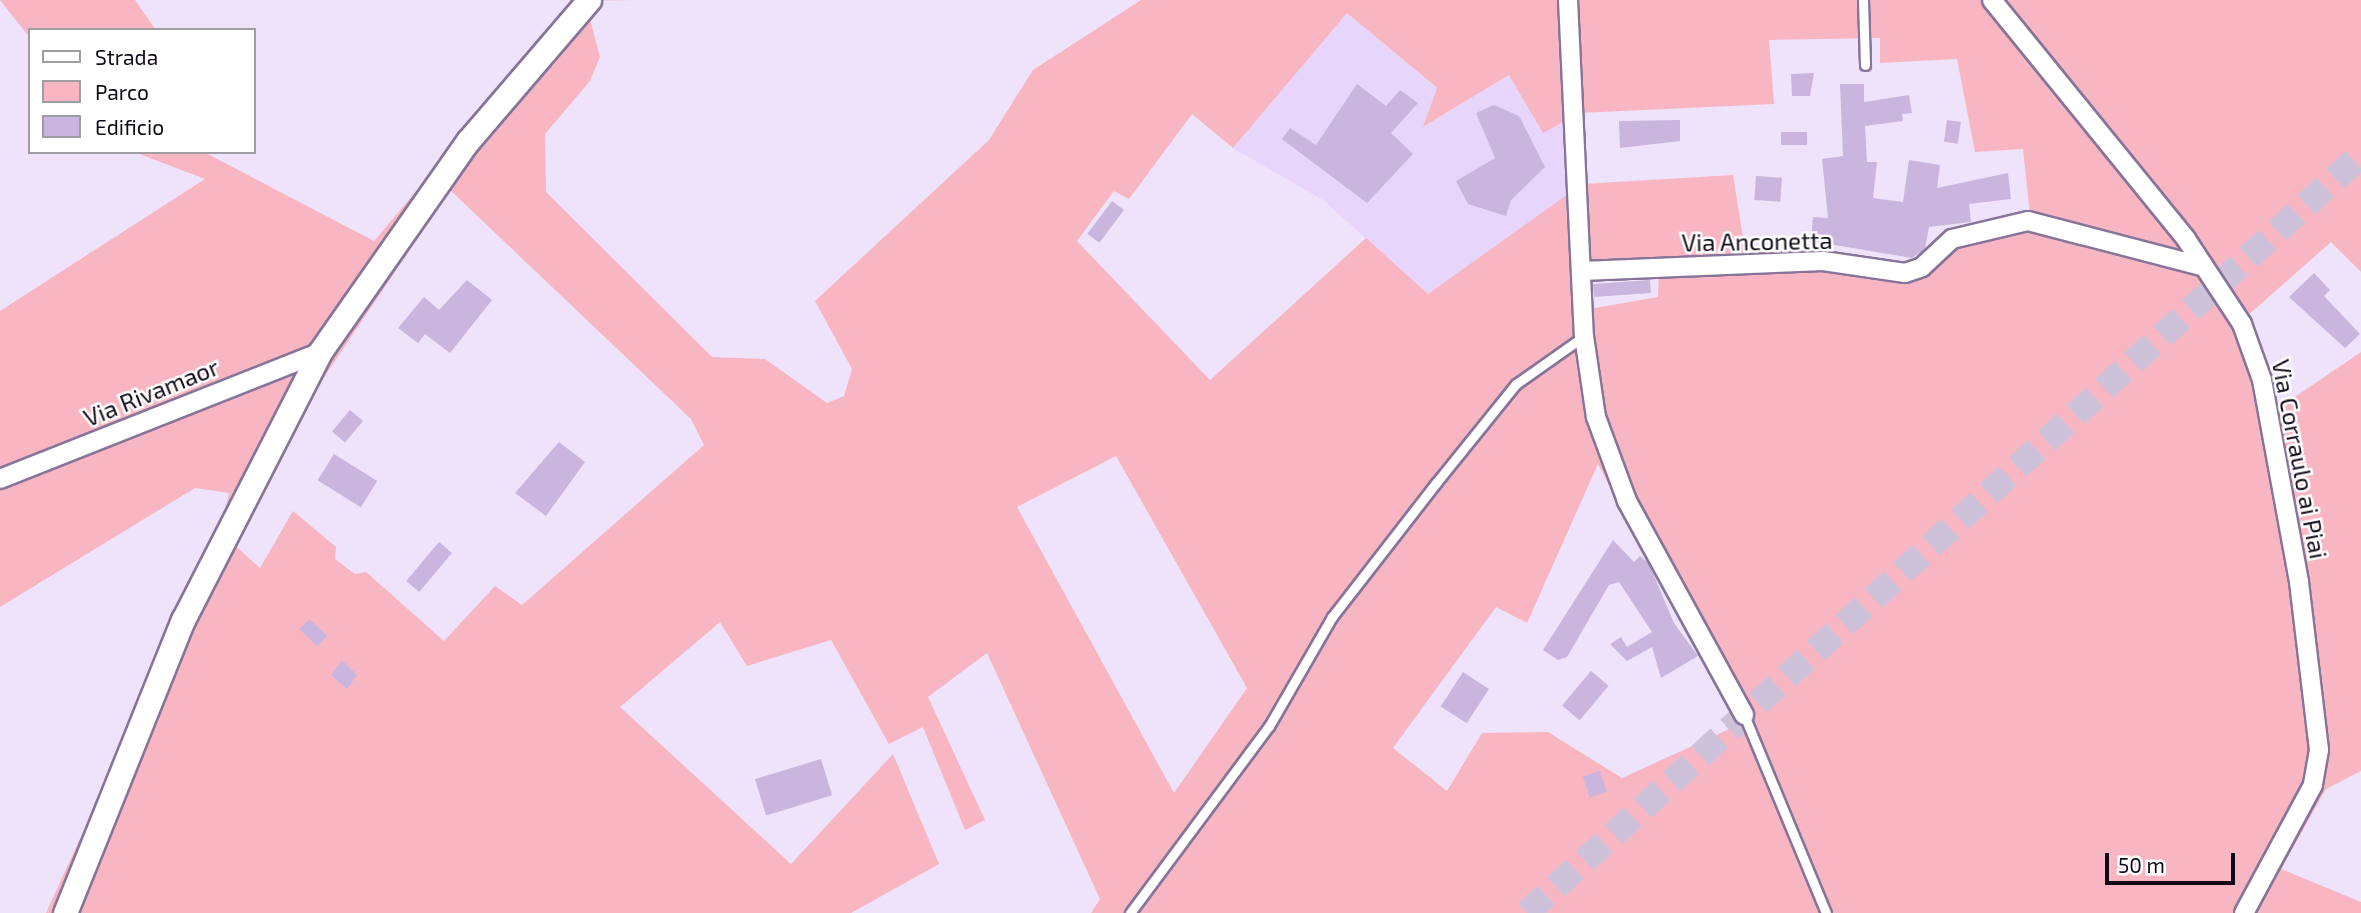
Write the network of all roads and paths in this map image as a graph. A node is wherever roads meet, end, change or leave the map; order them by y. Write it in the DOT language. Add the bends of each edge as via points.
graph roads {
  1 [pos="589,0"];
  2 [pos="1568,0"];
  3 [pos="1863,0"];
  4 [pos="1992,0"];
  5 [pos="1865,65"];
  6 [pos="2204,267"];
  7 [pos="1582,271"];
  8 [pos="1584,336"];
  9 [pos="320,352"];
  10 [pos="0,479"];
  11 [pos="1744,715"];
  12 [pos="65,913"];
  13 [pos="1130,913"];
  14 [pos="1826,913"];
  15 [pos="2245,913"];
  1 -- 9 [label="street" via="468,141"];
  2 -- 7 [label="street"];
  3 -- 5 [label="lane"];
  4 -- 6 [label="street, Via Corraulo ai Piai"];
  6 -- 7 [label="street, Via Anconetta" via="2028,220 1952,239 1922,267 1905,273 1823,261"];
  6 -- 15 [label="street, Via Corraulo ai Piai" via="2242,324 2262,380 2319,713 2312,785"];
  7 -- 8 [label="street"];
  8 -- 11 [label="street" via="1596,417 1613,472"];
  8 -- 13 [label="lane" via="1516,384 1436,483 1332,617 1269,726"];
  9 -- 10 [label="street, Via Rivamaor"];
  9 -- 12 [label="street" via="183,620"];
  11 -- 14 [label="lane"];
}
